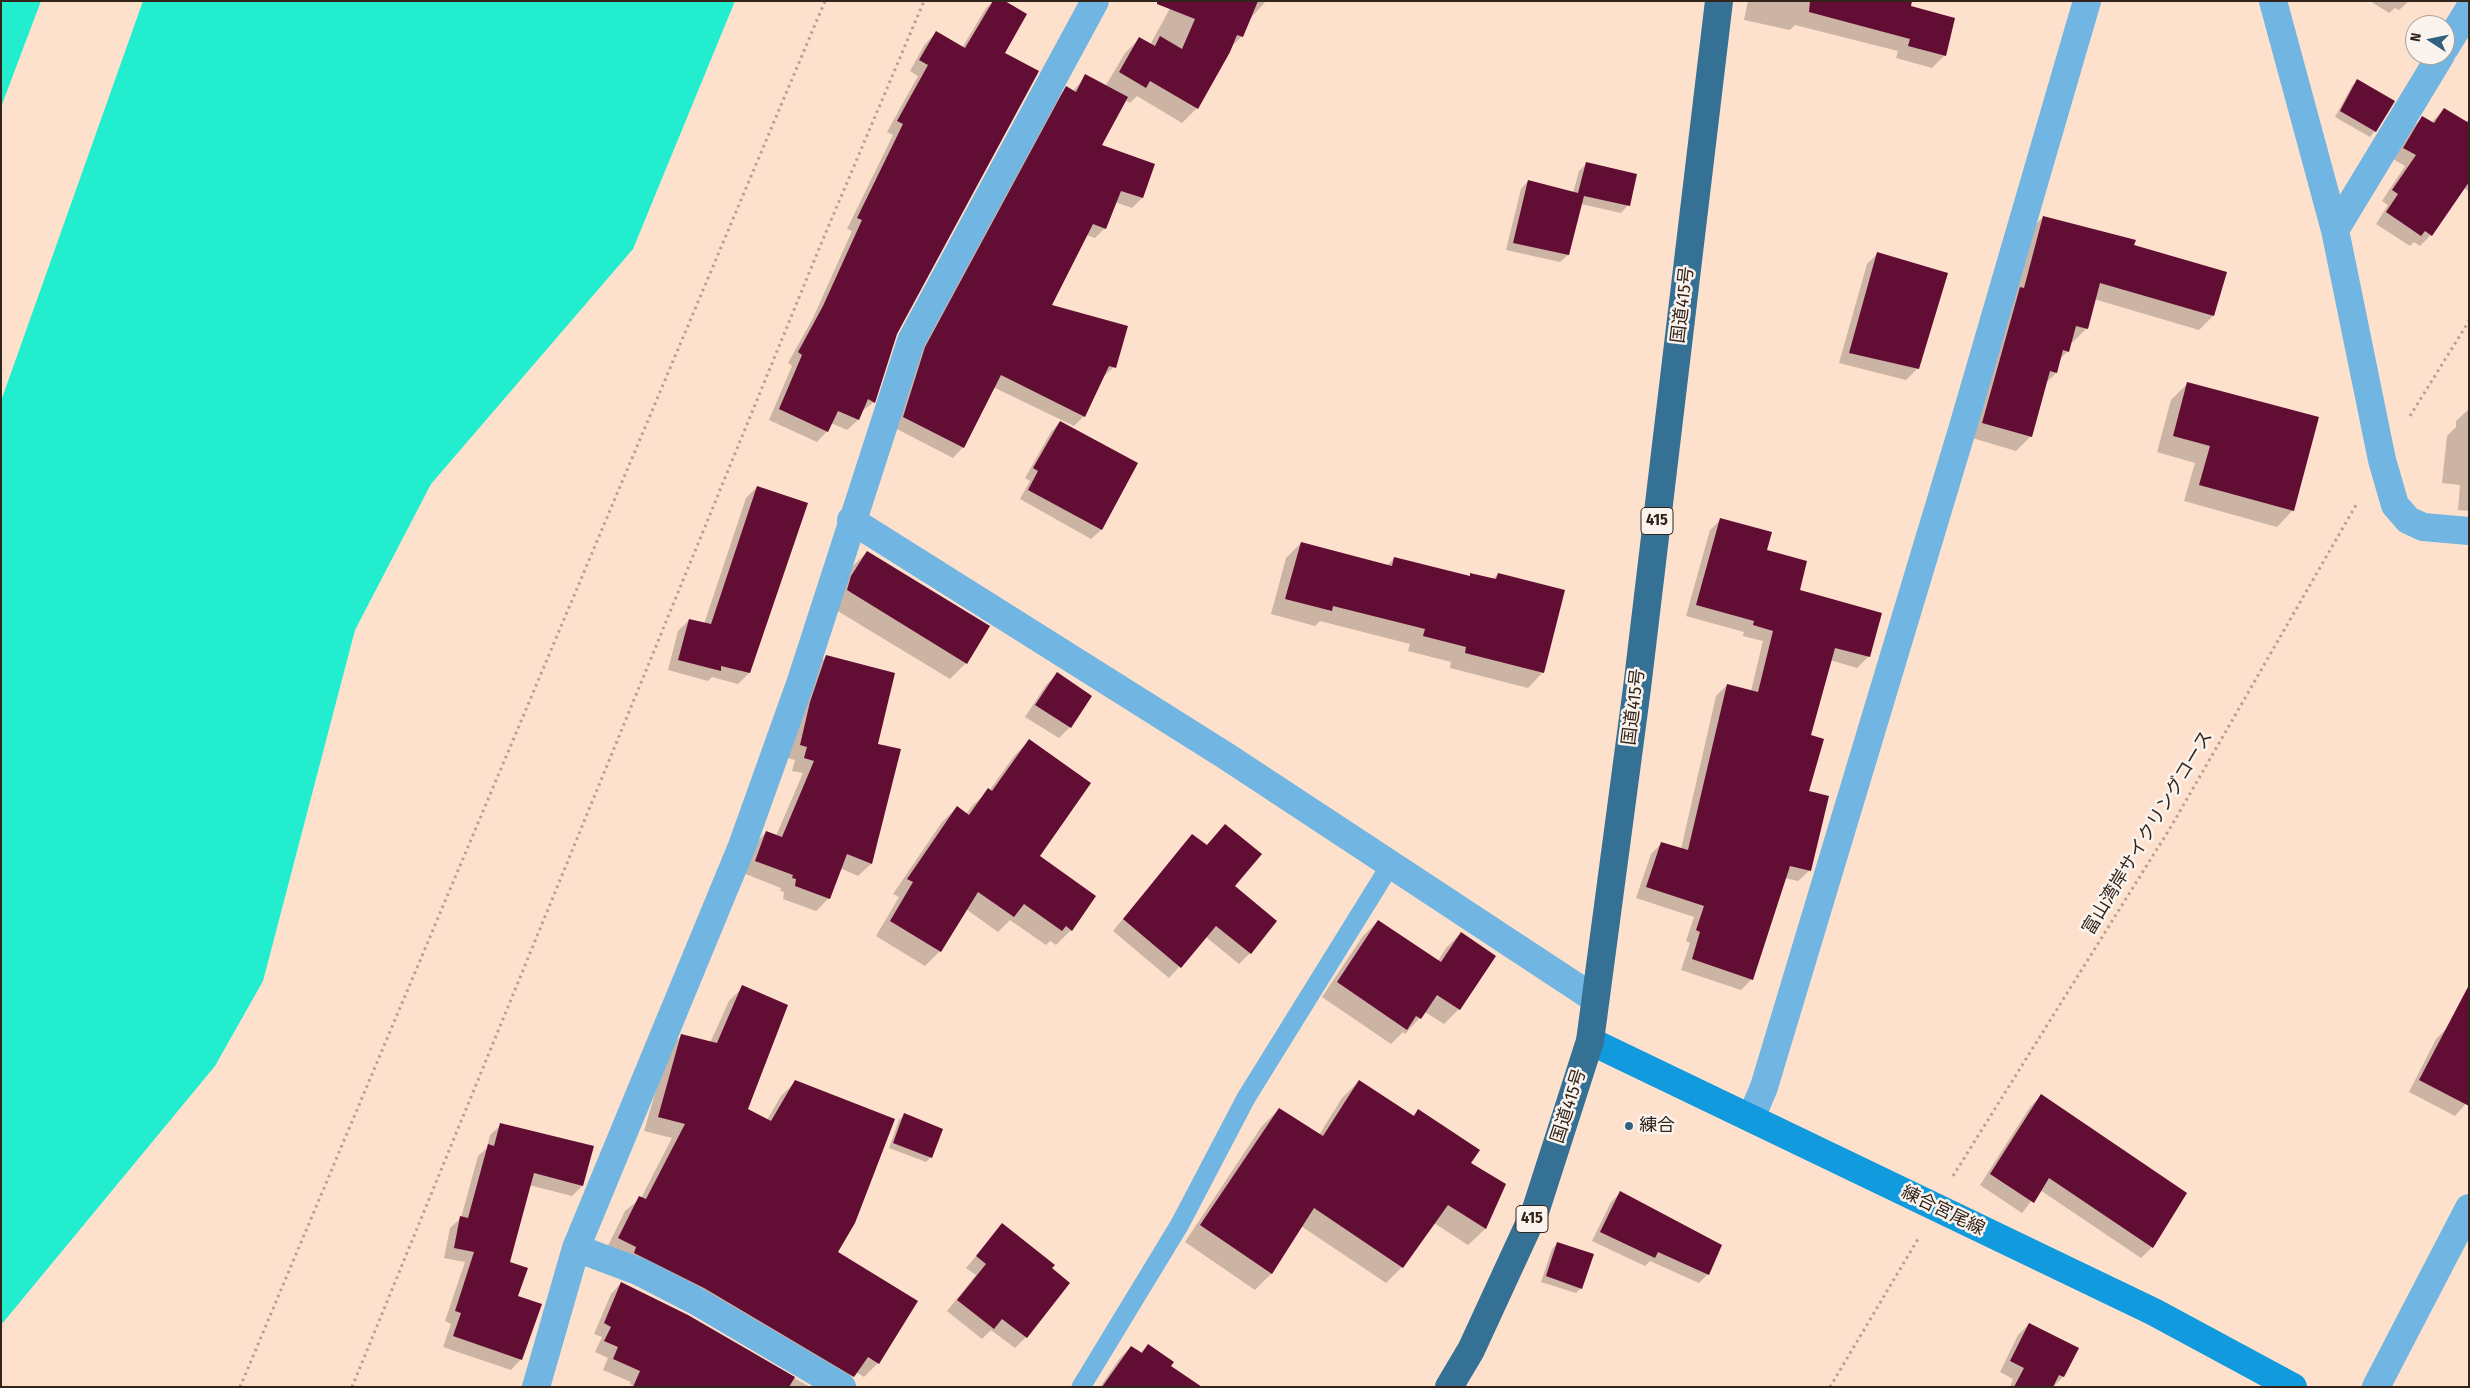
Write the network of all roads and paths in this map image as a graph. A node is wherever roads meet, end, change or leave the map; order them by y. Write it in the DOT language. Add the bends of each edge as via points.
graph roads {
  1 [pos="825,1"];
  2 [pos="924,1"];
  3 [pos="1095,1"];
  4 [pos="1719,1"];
  5 [pos="2087,1"];
  6 [pos="2273,1"];
  7 [pos="2469,9"];
  8 [pos="2455,32"];
  9 [pos="2435,65"];
  10 [pos="2335,230"];
  11 [pos="2469,321"];
  12 [pos="2406,422"];
  13 [pos="2360,498"];
  14 [pos="851,520"];
  15 [pos="2469,531"];
  16 [pos="1391,864"];
  17 [pos="1595,999"];
  18 [pos="1590,1041"];
  19 [pos="1751,1118"];
  20 [pos="1950,1181"];
  21 [pos="2469,1208"];
  22 [pos="1921,1233"];
  23 [pos="576,1248"];
  24 [pos="240,1387"];
  25 [pos="352,1387"];
  26 [pos="536,1387"];
  27 [pos="842,1387"];
  28 [pos="1081,1387"];
  29 [pos="1449,1387"];
  30 [pos="1830,1387"];
  31 [pos="2293,1387"];
  32 [pos="2376,1387"];
  1 -- 24 [label="path"];
  2 -- 25 [label="path" via="821,244"];
  3 -- 14 [label="street" via="911,341"];
  4 -- 17 [label="highway, 国道415号 / 415" via="1638,678"];
  5 -- 19 [label="street" via="1773,1059"];
  6 -- 10 [label="street"];
  7 -- 8 [label="street"];
  9 -- 10 [label="street"];
  10 -- 15 [label="street" via="2382,460 2395,505 2408,520 2424,527"];
  11 -- 12 [label="path"];
  13 -- 20 [label="path, 富山湾岸サイクリングコース" via="2172,825"];
  14 -- 16 [label="street"];
  14 -- 23 [label="street" via="800,684 742,846"];
  16 -- 17 [label="street"];
  16 -- 28 [label="lane" via="1246,1098 1180,1224"];
  17 -- 18 [label="highway, 国道415号 / 415"];
  18 -- 19 [label="main road, 練合宮尾線"];
  18 -- 29 [label="highway, 国道415号 / 415" via="1536,1209 1471,1350"];
  19 -- 31 [label="main road, 練合宮尾線" via="2154,1312"];
  21 -- 32 [label="street"];
  22 -- 30 [label="path"];
  23 -- 26 [label="street"];
  23 -- 27 [label="street" via="640,1272 696,1301"];
}
